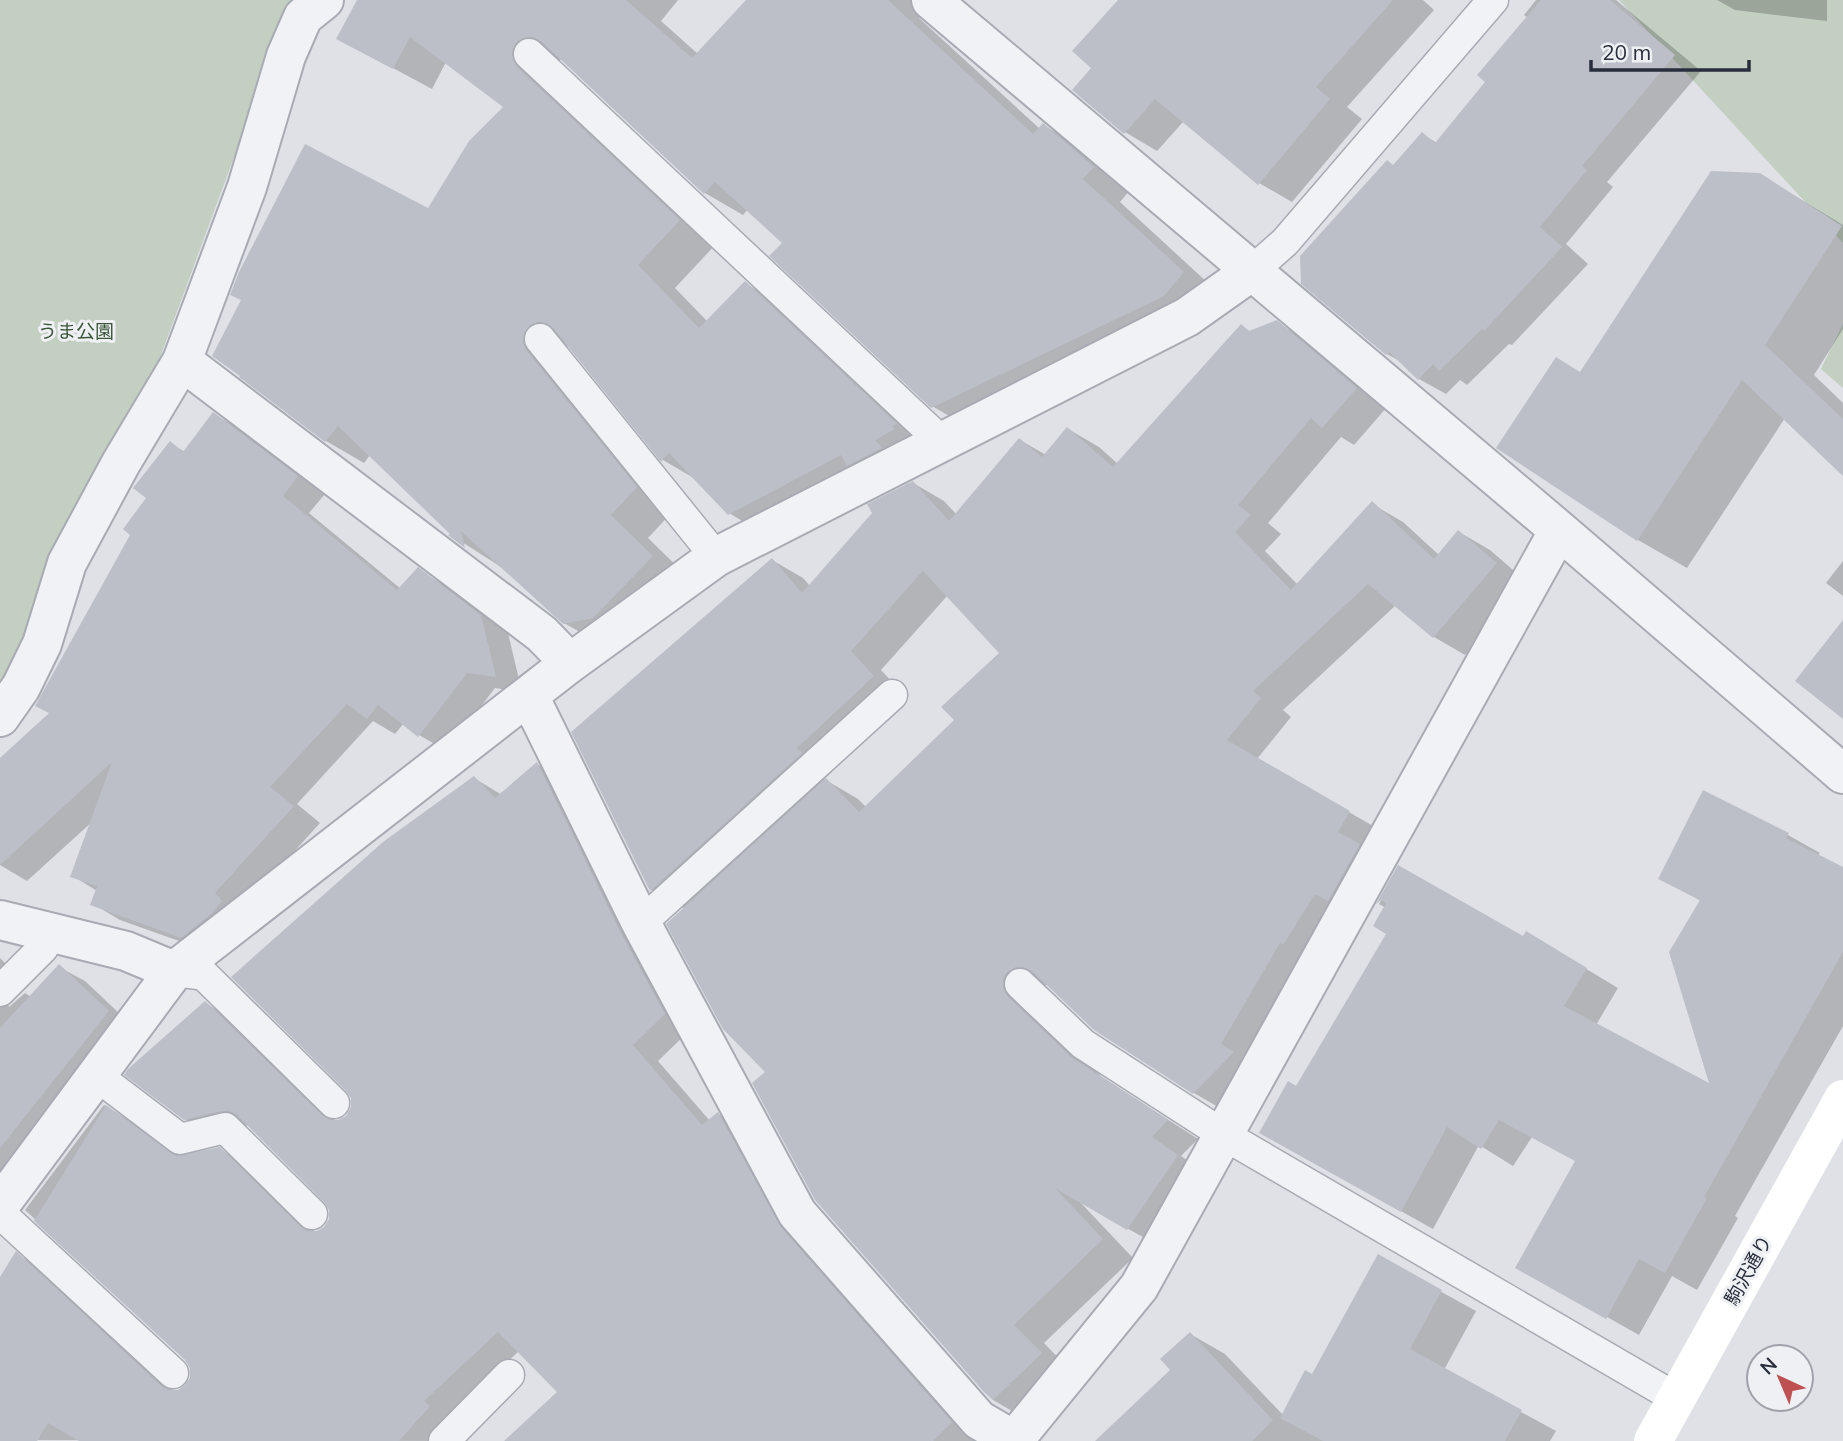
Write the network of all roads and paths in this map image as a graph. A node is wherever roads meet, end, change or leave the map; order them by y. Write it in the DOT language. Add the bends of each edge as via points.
graph roads {
  1 [pos="324,0"];
  2 [pos="1493,0"];
  3 [pos="949,6"];
  4 [pos="529,54"];
  5 [pos="1252,271"];
  6 [pos="540,338"];
  7 [pos="182,361"];
  8 [pos="943,443"];
  9 [pos="1559,530"];
  10 [pos="716,557"];
  11 [pos="570,663"];
  12 [pos="892,695"];
  13 [pos="529,696"];
  14 [pos="0,717"];
  15 [pos="1843,774"];
  16 [pos="0,920"];
  17 [pos="641,923"];
  18 [pos="50,931"];
  19 [pos="174,971"];
  20 [pos="1020,984"];
  21 [pos="0,991"];
  22 [pos="97,1076"];
  23 [pos="1843,1099"];
  24 [pos="334,1103"];
  25 [pos="1224,1135"];
  26 [pos="0,1205"];
  27 [pos="0,1213"];
  28 [pos="312,1214"];
  29 [pos="173,1373"];
  30 [pos="509,1375"];
  31 [pos="1676,1398"];
  32 [pos="1015,1440"];
  33 [pos="444,1441"];
  34 [pos="1653,1441"];
  1 -- 7 [label="street" via="303,16 286,55 247,187"];
  2 -- 5 [label="lane" via="1285,242"];
  3 -- 5 [label="street"];
  4 -- 8 [label="lane"];
  5 -- 8 [label="street" via="1187,317"];
  5 -- 9 [label="street"];
  6 -- 10 [label="lane"];
  7 -- 11 [label="street" via="542,634"];
  7 -- 14 [label="street" via="67,562 42,644"];
  8 -- 10 [label="street"];
  9 -- 15 [label="street"];
  9 -- 25 [label="street"];
  10 -- 11 [label="street"];
  11 -- 13 [label="street"];
  12 -- 17 [label="lane"];
  13 -- 17 [label="street"];
  13 -- 19 [label="street"];
  16 -- 18 [label="street"];
  17 -- 32 [label="street" via="797,1213 979,1420"];
  18 -- 19 [label="street" via="126,951"];
  18 -- 21 [label="lane" via="43,948"];
  19 -- 22 [label="street"];
  19 -- 24 [label="lane" via="204,975"];
  20 -- 25 [label="lane" via="1083,1044"];
  22 -- 26 [label="street"];
  22 -- 28 [label="lane" via="180,1139 225,1128"];
  23 -- 31 [label="main road, 駒沢通り"];
  25 -- 31 [label="lane"];
  25 -- 32 [label="street" via="1139,1287"];
  27 -- 29 [label="lane"];
  30 -- 33 [label="lane"];
  31 -- 34 [label="main road, 駒沢通り"];
}
